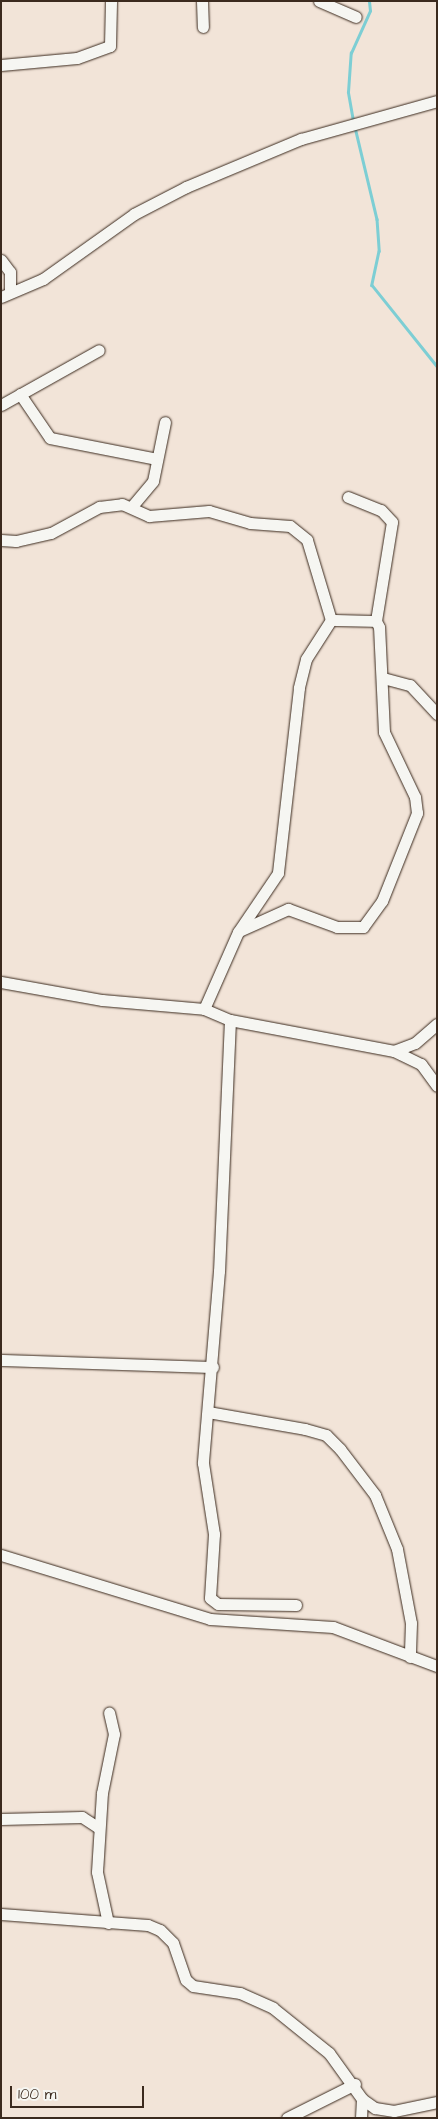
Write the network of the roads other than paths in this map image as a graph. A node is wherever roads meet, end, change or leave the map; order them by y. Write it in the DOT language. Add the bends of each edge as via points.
graph roads {
  1 [pos="112,1"];
  2 [pos="202,1"];
  3 [pos="319,1"];
  4 [pos="356,17"];
  5 [pos="203,27"];
  6 [pos="1,65"];
  7 [pos="437,101"];
  8 [pos="1,260"];
  9 [pos="6,294"];
  10 [pos="99,350"];
  11 [pos="20,394"];
  12 [pos="1,405"];
  13 [pos="165,422"];
  14 [pos="157,459"];
  15 [pos="348,497"];
  16 [pos="133,505"];
  17 [pos="1,540"];
  18 [pos="331,620"];
  19 [pos="376,621"];
  20 [pos="383,678"];
  21 [pos="437,714"];
  22 [pos="238,932"];
  23 [pos="1,982"];
  24 [pos="204,1009"];
  25 [pos="230,1020"];
  26 [pos="437,1024"];
  27 [pos="394,1051"];
  28 [pos="437,1086"];
  29 [pos="1,1360"];
  30 [pos="213,1368"];
  31 [pos="208,1412"];
  32 [pos="1,1556"];
  33 [pos="296,1605"];
  34 [pos="410,1658"];
  35 [pos="437,1666"];
  36 [pos="109,1713"];
  37 [pos="1,1820"];
  38 [pos="99,1828"];
  39 [pos="1,1914"];
  40 [pos="108,1923"];
  41 [pos="355,2084"];
  42 [pos="362,2099"];
  43 [pos="437,2102"];
  44 [pos="287,2118"];
  45 [pos="361,2118"];
  1 -- 6 [label="street" via="110,46 77,58"];
  2 -- 5 [label="street"];
  3 -- 4 [label="street"];
  7 -- 9 [label="street" via="310,136 186,187 134,214 43,279"];
  8 -- 9 [label="street" via="10,272"];
  10 -- 11 [label="street"];
  11 -- 12 [label="street"];
  11 -- 14 [label="street" via="50,438"];
  13 -- 14 [label="street"];
  14 -- 16 [label="street" via="148,491"];
  15 -- 19 [label="street" via="381,510 392,522"];
  16 -- 17 [label="street" via="99,507 51,533 16,542"];
  16 -- 18 [label="street" via="149,516 209,511 250,523 298,528 308,540"];
  18 -- 19 [label="street"];
  18 -- 22 [label="street" via="306,659 299,688 278,873"];
  19 -- 20 [label="street"];
  20 -- 21 [label="street" via="410,685"];
  20 -- 22 [label="street" via="387,743 418,807 374,917 363,927 350,929 288,909"];
  22 -- 24 [label="street"];
  23 -- 24 [label="street" via="83,997"];
  24 -- 25 [label="street"];
  25 -- 27 [label="street"];
  25 -- 30 [label="street"];
  26 -- 27 [label="street" via="415,1043"];
  27 -- 28 [label="street" via="421,1064"];
  29 -- 30 [label="street"];
  30 -- 31 [label="street"];
  31 -- 33 [label="street" via="204,1463 214,1534 210,1598 218,1604"];
  31 -- 34 [label="street" via="305,1429 326,1435 340,1448 375,1495 397,1549 410,1623"];
  32 -- 34 [label="street" via="210,1619 333,1627"];
  34 -- 35 [label="street"];
  36 -- 38 [label="street" via="114,1734"];
  37 -- 38 [label="street" via="82,1817"];
  38 -- 40 [label="street" via="100,1896"];
  39 -- 40 [label="street"];
  40 -- 41 [label="street" via="160,1930 173,1943 186,1980 193,1986 240,1993 273,2008 330,2053"];
  41 -- 42 [label="street"];
  41 -- 44 [label="street"];
  42 -- 43 [label="street" via="375,2108 394,2112"];
  42 -- 45 [label="street"];
}
